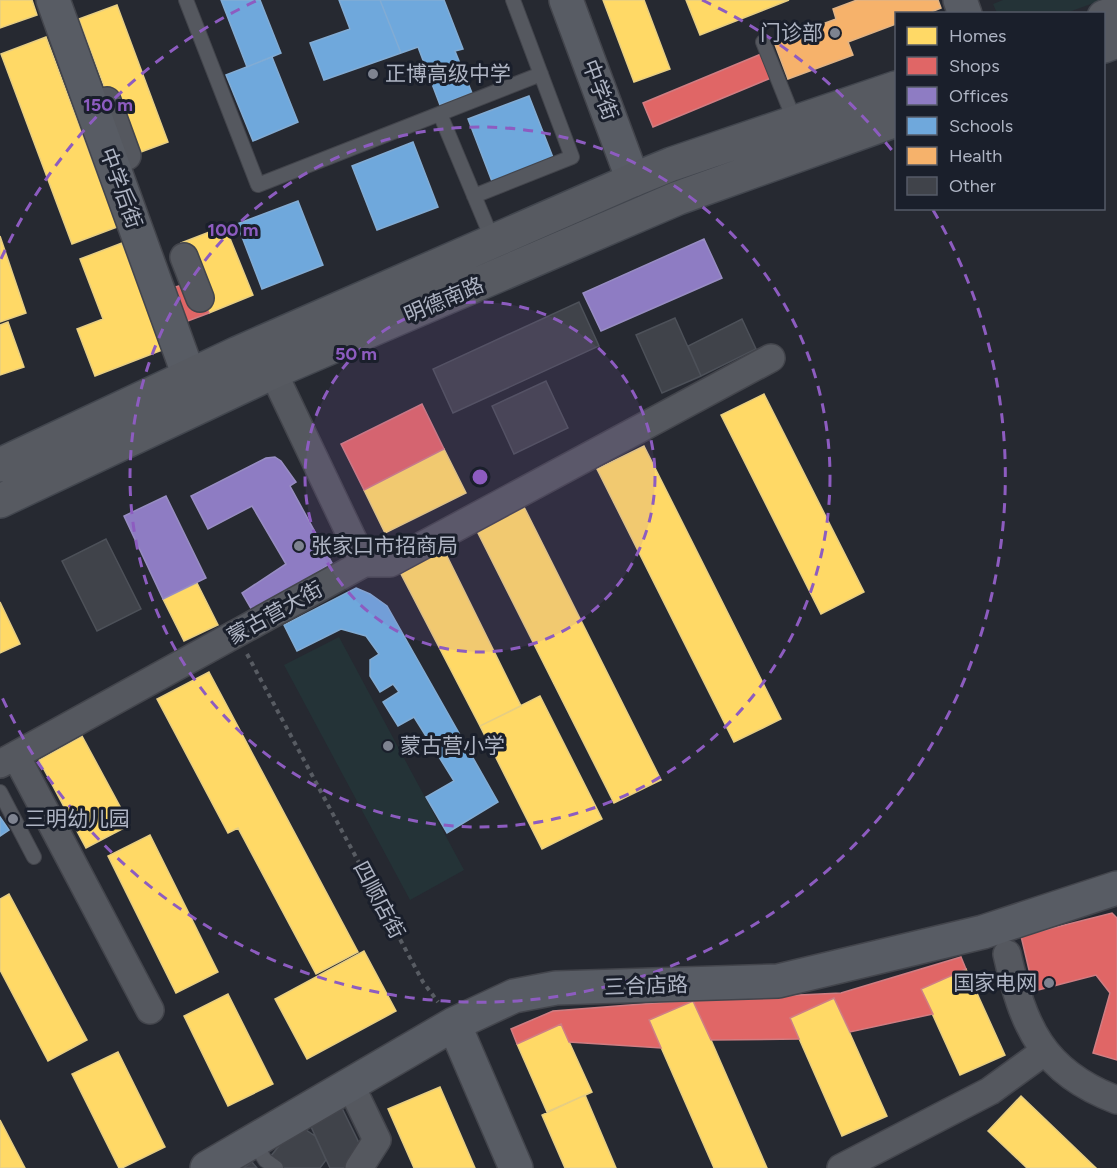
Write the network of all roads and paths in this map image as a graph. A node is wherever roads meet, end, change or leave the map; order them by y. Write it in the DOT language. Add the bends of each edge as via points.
graph roads {
  1 [pos="53,0"];
  2 [pos="186,0"];
  3 [pos="513,0"];
  4 [pos="566,0"];
  5 [pos="77,22"];
  6 [pos="763,42"];
  7 [pos="541,74"];
  8 [pos="895,89"];
  9 [pos="95,92"];
  10 [pos="440,114"];
  11 [pos="895,121"];
  12 [pos="783,127"];
  13 [pos="127,156"];
  14 [pos="782,161"];
  15 [pos="633,180"];
  16 [pos="474,195"];
  17 [pos="493,241"];
  18 [pos="192,277"];
  19 [pos="157,288"];
  20 [pos="238,353"];
  21 [pos="771,358"];
  22 [pos="189,376"];
  23 [pos="263,377"];
  24 [pos="0,465"];
  25 [pos="0,501"];
  26 [pos="364,563"];
  27 [pos="237,634"];
  28 [pos="8,760"];
  29 [pos="0,792"];
  30 [pos="34,857"];
  31 [pos="1117,888"];
  32 [pos="1007,954"];
  33 [pos="150,1010"];
  34 [pos="454,1024"];
  35 [pos="1045,1051"];
  36 [pos="350,1083"];
  37 [pos="1117,1100"];
  38 [pos="253,1140"];
  39 [pos="207,1168"];
  40 [pos="276,1168"];
  41 [pos="359,1168"];
  42 [pos="516,1168"];
  43 [pos="841,1168"];
  1 -- 9 [label="street, 中学后街"];
  2 -- 10 [label="lane" via="258,184"];
  3 -- 7 [label="lane"];
  4 -- 15 [label="street, 中学街"];
  5 -- 9 [label="street"];
  6 -- 12 [label="lane"];
  7 -- 10 [label="lane"];
  7 -- 16 [label="lane" via="572,157"];
  8 -- 12 [label="main road, 明德南路"];
  9 -- 13 [label="street"];
  9 -- 19 [label="street, 中学后街"];
  10 -- 16 [label="lane"];
  11 -- 14 [label="main road, 明德南路"];
  12 -- 14 [label="main road"];
  12 -- 15 [label="main road, 明德南路"];
  14 -- 23 [label="main road, 明德南路" via="678,198"];
  15 -- 17 [label="main road, 明德南路"];
  16 -- 17 [label="lane"];
  17 -- 20 [label="main road, 明德南路"];
  18 -- 19 [label="street"];
  19 -- 22 [label="street, 中学后街"];
  20 -- 22 [label="main road, 明德南路"];
  20 -- 23 [label="main road"];
  21 -- 26 [label="street" via="390,563"];
  22 -- 24 [label="main road, 明德南路"];
  23 -- 25 [label="main road, 明德南路"];
  23 -- 26 [label="street"];
  26 -- 27 [label="street, 蒙古营大街"];
  27 -- 28 [label="street, 蒙古营大街"];
  27 -- 34 [label="path, 四顺店街" via="423,982"];
  28 -- 33 [label="street"];
  29 -- 30 [label="lane"];
  31 -- 34 [label="street, 三合店路" via="982,932 778,981 556,988 514,996"];
  32 -- 35 [label="street" via="1018,1002"];
  34 -- 36 [label="street, 三合店路"];
  34 -- 42 [label="street"];
  35 -- 37 [label="street" via="1083,1084"];
  35 -- 43 [label="street" via="990,1091"];
  36 -- 38 [label="street, 三合店路"];
  36 -- 41 [label="street" via="377,1140"];
  38 -- 39 [label="street, 三合店路"];
  38 -- 40 [label="lane" via="265,1160"];
}
